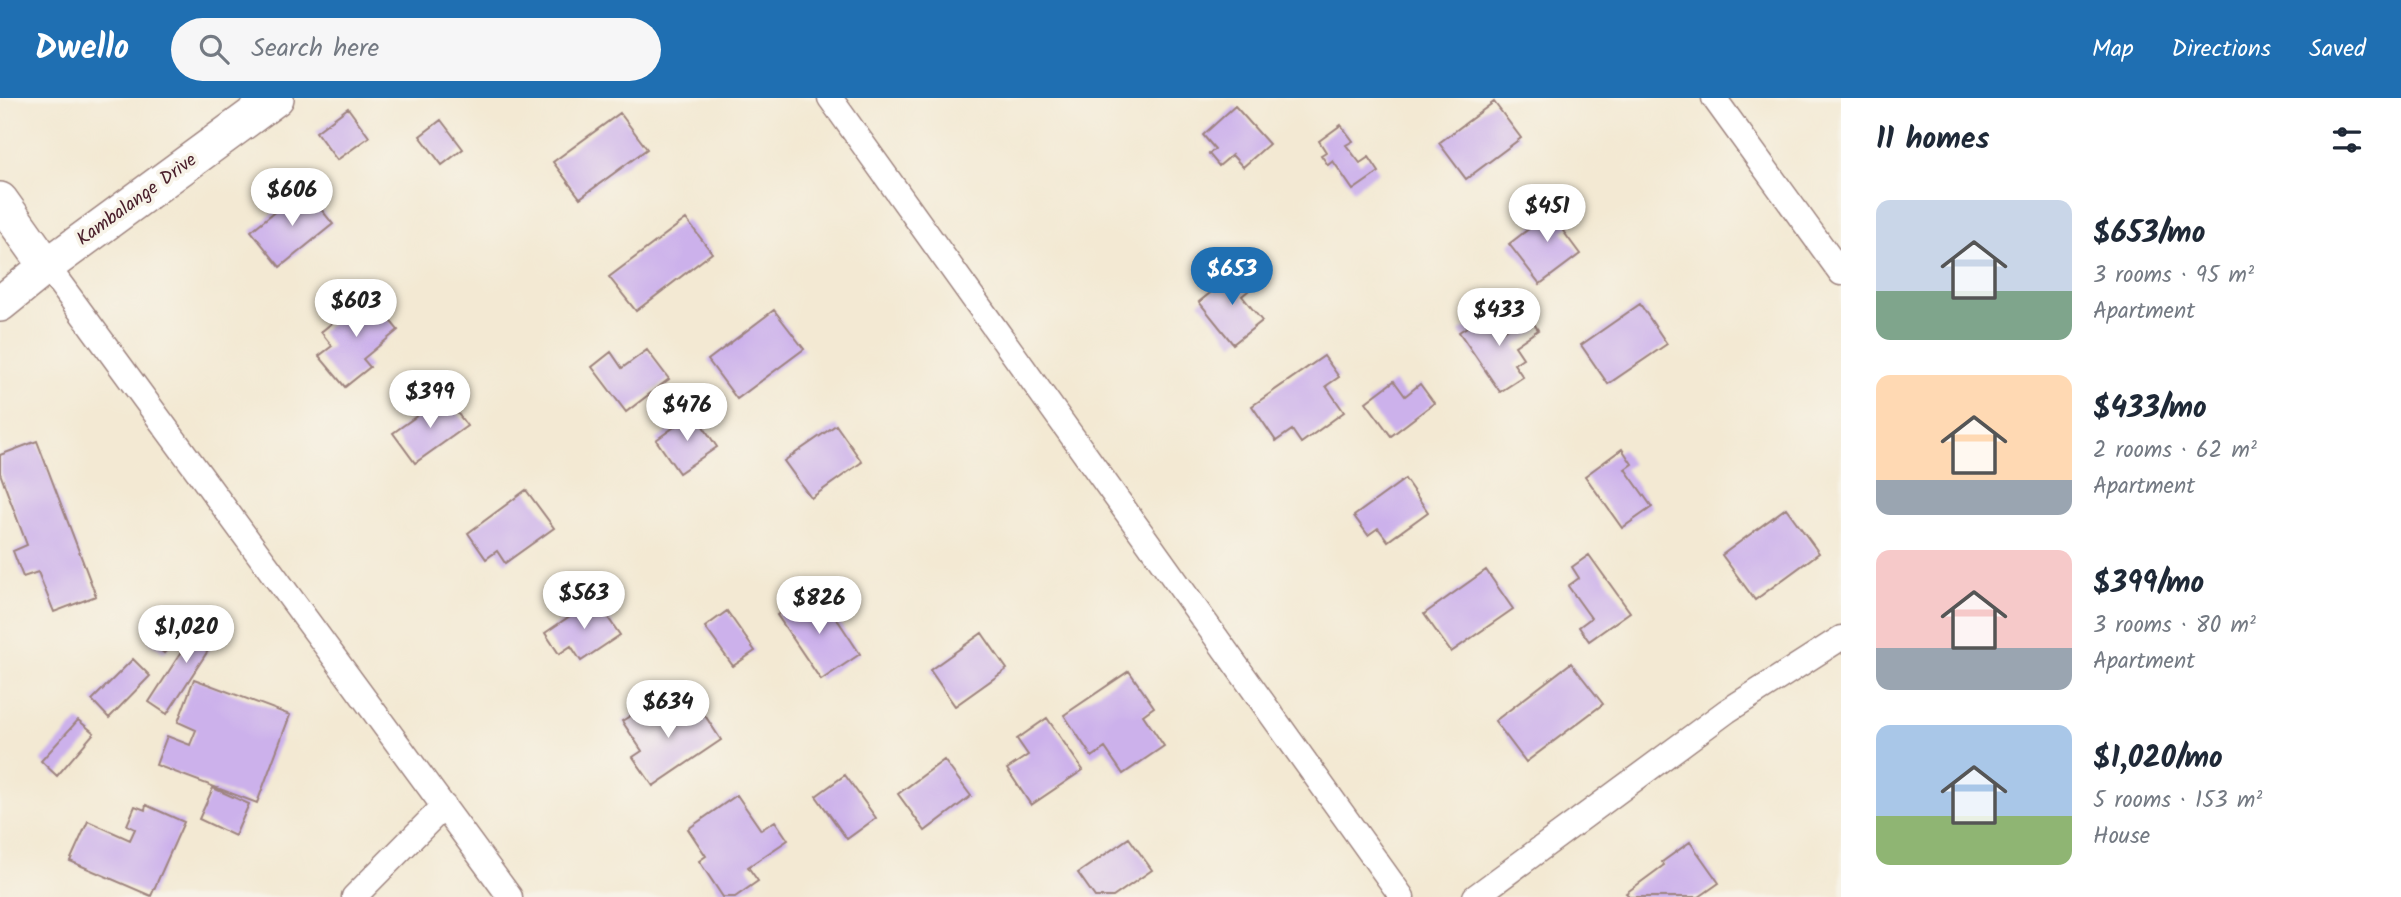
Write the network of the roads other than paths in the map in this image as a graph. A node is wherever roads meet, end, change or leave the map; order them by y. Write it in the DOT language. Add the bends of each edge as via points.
graph roads {
  1 [pos="276,98"];
  2 [pos="830,98"];
  3 [pos="1714,98"];
  4 [pos="0,200"];
  5 [pos="47,266"];
  6 [pos="1841,273"];
  7 [pos="0,304"];
  8 [pos="1841,638"];
  9 [pos="444,806"];
  10 [pos="354,897"];
  11 [pos="510,897"];
  12 [pos="1402,897"];
  13 [pos="1475,897"];
  1 -- 5 [label="street, Kambalange Drive"];
  2 -- 12 [label="street"];
  3 -- 6 [label="street"];
  4 -- 5 [label="street"];
  5 -- 7 [label="street, Kambalange Drive"];
  5 -- 9 [label="street"];
  8 -- 13 [label="street" via="1727,711"];
  9 -- 10 [label="street"];
  9 -- 11 [label="street"];
}
